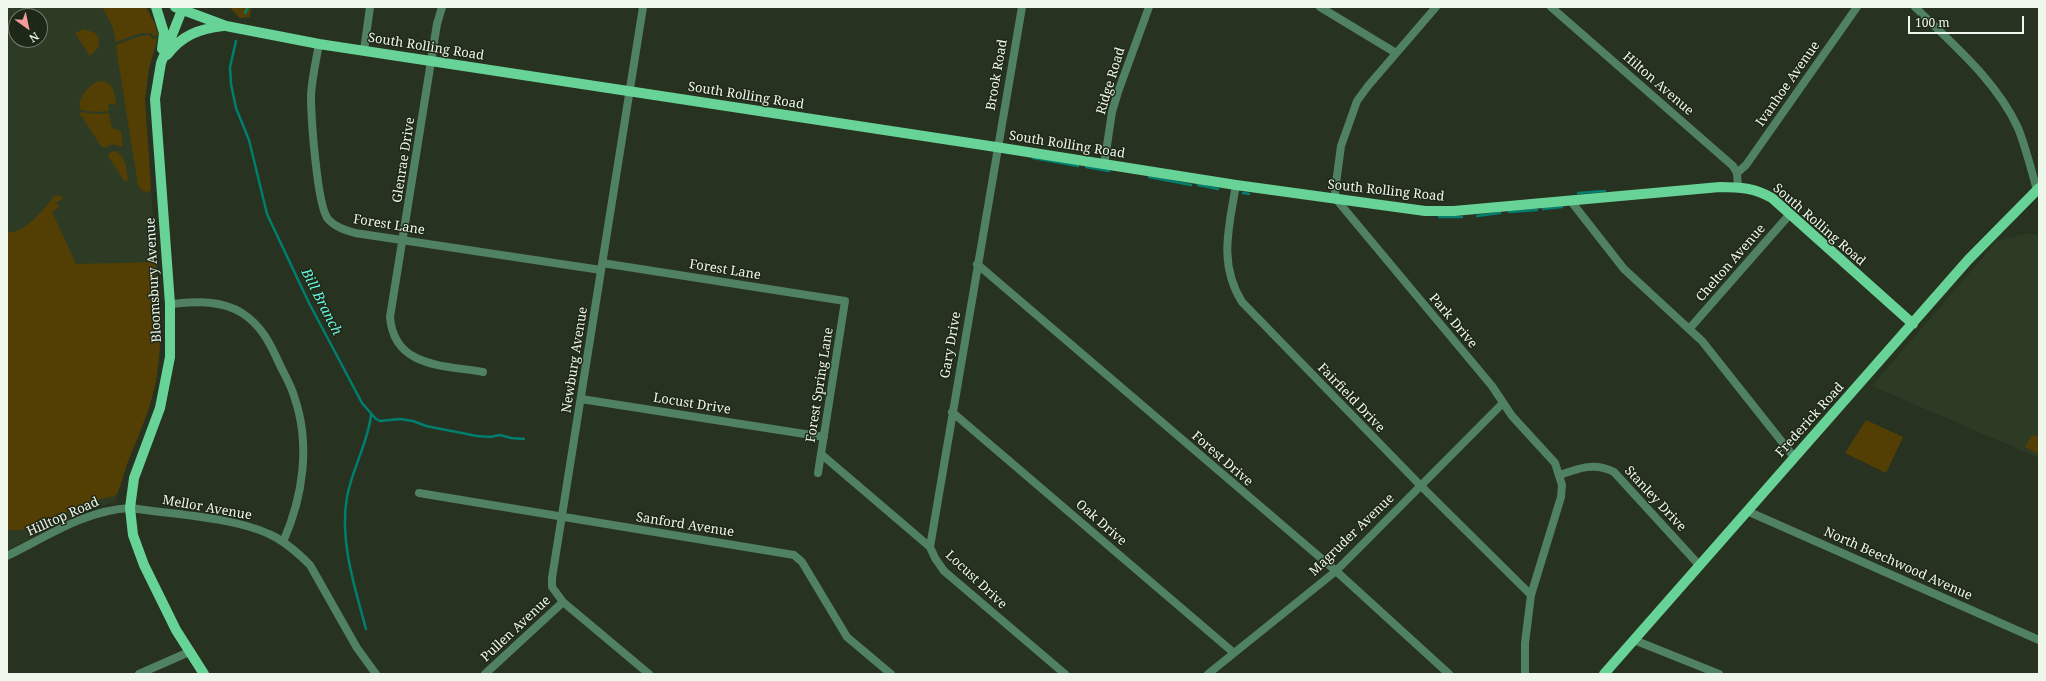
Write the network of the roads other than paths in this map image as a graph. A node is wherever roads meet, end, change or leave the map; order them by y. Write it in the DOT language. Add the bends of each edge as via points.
graph roads {
  1 [pos="156,7"];
  2 [pos="370,7"];
  3 [pos="442,7"];
  4 [pos="643,7"];
  5 [pos="1022,7"];
  6 [pos="1148,7"];
  7 [pos="1320,7"];
  8 [pos="1436,7"];
  9 [pos="1551,7"];
  10 [pos="1857,7"];
  11 [pos="1915,7"];
  12 [pos="179,8"];
  13 [pos="226,26"];
  14 [pos="319,44"];
  15 [pos="364,50"];
  16 [pos="1396,53"];
  17 [pos="431,61"];
  18 [pos="161,63"];
  19 [pos="630,91"];
  20 [pos="996,147"];
  21 [pos="1104,165"];
  22 [pos="1737,174"];
  23 [pos="1236,185"];
  24 [pos="1738,187"];
  25 [pos="2038,189"];
  26 [pos="1336,199"];
  27 [pos="1570,200"];
  28 [pos="1790,214"];
  29 [pos="403,239"];
  30 [pos="977,264"];
  31 [pos="601,266"];
  32 [pos="845,301"];
  33 [pos="170,304"];
  34 [pos="1913,324"];
  35 [pos="1690,328"];
  36 [pos="483,372"];
  37 [pos="581,399"];
  38 [pos="1503,403"];
  39 [pos="952,412"];
  40 [pos="824,437"];
  41 [pos="821,454"];
  42 [pos="1794,457"];
  43 [pos="818,473"];
  44 [pos="1560,475"];
  45 [pos="1420,485"];
  46 [pos="419,493"];
  47 [pos="130,508"];
  48 [pos="1747,511"];
  49 [pos="562,517"];
  50 [pos="283,542"];
  51 [pos="930,547"];
  52 [pos="7,556"];
  53 [pos="1700,566"];
  54 [pos="1336,571"];
  55 [pos="1531,595"];
  56 [pos="563,602"];
  57 [pos="1634,640"];
  58 [pos="2039,640"];
  59 [pos="189,652"];
  60 [pos="1234,653"];
  61 [pos="139,674"];
  62 [pos="204,674"];
  63 [pos="376,674"];
  64 [pos="485,674"];
  65 [pos="648,674"];
  66 [pos="891,674"];
  67 [pos="1065,674"];
  68 [pos="1208,674"];
  69 [pos="1450,674"];
  70 [pos="1525,674"];
  71 [pos="1604,674"];
  72 [pos="1719,674"];
  1 -- 18 [label="main road" via="164,33"];
  2 -- 15 [label="street"];
  3 -- 17 [label="street, Glenrae Drive"];
  4 -- 19 [label="street, Newburg Avenue"];
  5 -- 20 [label="street, Brook Road"];
  6 -- 21 [label="street, Ridge Road" via="1112,112"];
  7 -- 16 [label="street"];
  8 -- 16 [label="street"];
  9 -- 22 [label="street, Hilton Avenue" via="1733,166"];
  10 -- 22 [label="street, Ivanhoe Avenue" via="1746,165"];
  11 -- 25 [label="street" via="1982,75 2008,110 2026,151"];
  12 -- 13 [label="main road, South Rolling Road"];
  12 -- 18 [label="main road, Bloomsbury Avenue"];
  13 -- 14 [label="main road, South Rolling Road"];
  13 -- 18 [label="main road" via="189,34 173,47"];
  14 -- 15 [label="main road, South Rolling Road"];
  14 -- 29 [label="street, Forest Lane" via="311,95 324,212 328,220 344,230"];
  15 -- 17 [label="main road, South Rolling Road"];
  16 -- 26 [label="street" via="1368,86 1355,108 1341,146 1334,191"];
  17 -- 19 [label="main road, South Rolling Road"];
  17 -- 29 [label="street, Glenrae Drive"];
  18 -- 33 [label="main road, Bloomsbury Avenue" via="155,99"];
  19 -- 20 [label="main road, South Rolling Road"];
  19 -- 31 [label="street, Newburg Avenue"];
  20 -- 21 [label="main road, South Rolling Road"];
  20 -- 30 [label="street, Gary Drive"];
  21 -- 23 [label="main road, South Rolling Road"];
  22 -- 24 [label="street"];
  23 -- 26 [label="main road, South Rolling Road"];
  23 -- 45 [label="street, Fairfield Drive" via="1226,246 1226,262 1238,296 1251,313"];
  24 -- 27 [label="main road, South Rolling Road"];
  24 -- 28 [label="main road, South Rolling Road" via="1761,192"];
  25 -- 34 [label="main road, Frederick Road" via="1968,260"];
  26 -- 27 [label="main road, South Rolling Road" via="1433,211"];
  26 -- 38 [label="street, Park Drive" via="1492,386"];
  27 -- 35 [label="street" via="1624,269"];
  28 -- 34 [label="main road, South Rolling Road"];
  28 -- 35 [label="street, Chelton Avenue"];
  29 -- 31 [label="street, Forest Lane"];
  29 -- 36 [label="street, Glenrae Drive" via="390,317 395,338 409,355 417,360"];
  30 -- 39 [label="street, Gary Drive"];
  30 -- 54 [label="street, Forest Drive"];
  31 -- 32 [label="street, Forest Lane"];
  31 -- 37 [label="street, Newburg Avenue"];
  32 -- 40 [label="street, Forest Spring Lane"];
  33 -- 47 [label="main road, Bloomsbury Avenue" via="171,339 166,383 160,408 134,478"];
  33 -- 50 [label="street" via="207,302 229,307 254,322 273,348 294,395 304,448 297,505"];
  34 -- 42 [label="main road, Frederick Road"];
  35 -- 42 [label="street"];
  37 -- 40 [label="street, Locust Drive"];
  37 -- 49 [label="street, Newburg Avenue"];
  38 -- 44 [label="street, Park Drive" via="1555,463"];
  38 -- 45 [label="street, Magruder Avenue"];
  39 -- 51 [label="street, Gary Drive"];
  39 -- 60 [label="street, Oak Drive"];
  40 -- 41 [label="street, Forest Spring Lane"];
  41 -- 43 [label="street, Forest Spring Lane"];
  41 -- 51 [label="street, Locust Drive"];
  42 -- 48 [label="main road, Frederick Road"];
  44 -- 53 [label="street, Stanley Drive" via="1588,466 1606,468 1614,472"];
  44 -- 55 [label="street, Park Drive" via="1562,485 1558,510"];
  45 -- 54 [label="street, Magruder Avenue"];
  45 -- 55 [label="street, Fairfield Drive"];
  46 -- 49 [label="street, Sanford Avenue"];
  47 -- 50 [label="street, Mellor Avenue" via="244,525"];
  47 -- 52 [label="street, Hilltop Road" via="89,516"];
  47 -- 59 [label="main road, Bloomsbury Avenue" via="137,548"];
  48 -- 53 [label="main road, Frederick Road"];
  48 -- 58 [label="street, North Beechwood Avenue"];
  49 -- 56 [label="street, Newburg Avenue" via="552,587"];
  49 -- 66 [label="street, Sanford Avenue" via="794,555 802,562 847,637"];
  50 -- 63 [label="street, Mellor Avenue" via="310,565 357,648"];
  51 -- 67 [label="street, Locust Drive" via="944,571"];
  53 -- 57 [label="main road, Frederick Road"];
  54 -- 60 [label="street, Magruder Avenue"];
  54 -- 69 [label="street, Forest Drive"];
  55 -- 70 [label="street, Park Drive"];
  56 -- 64 [label="street, Pullen Avenue"];
  56 -- 65 [label="street, Newburg Avenue"];
  57 -- 71 [label="main road, Frederick Road"];
  57 -- 72 [label="street"];
  59 -- 61 [label="street"];
  59 -- 62 [label="main road, Bloomsbury Avenue"];
  60 -- 68 [label="street, Magruder Avenue"];
}
